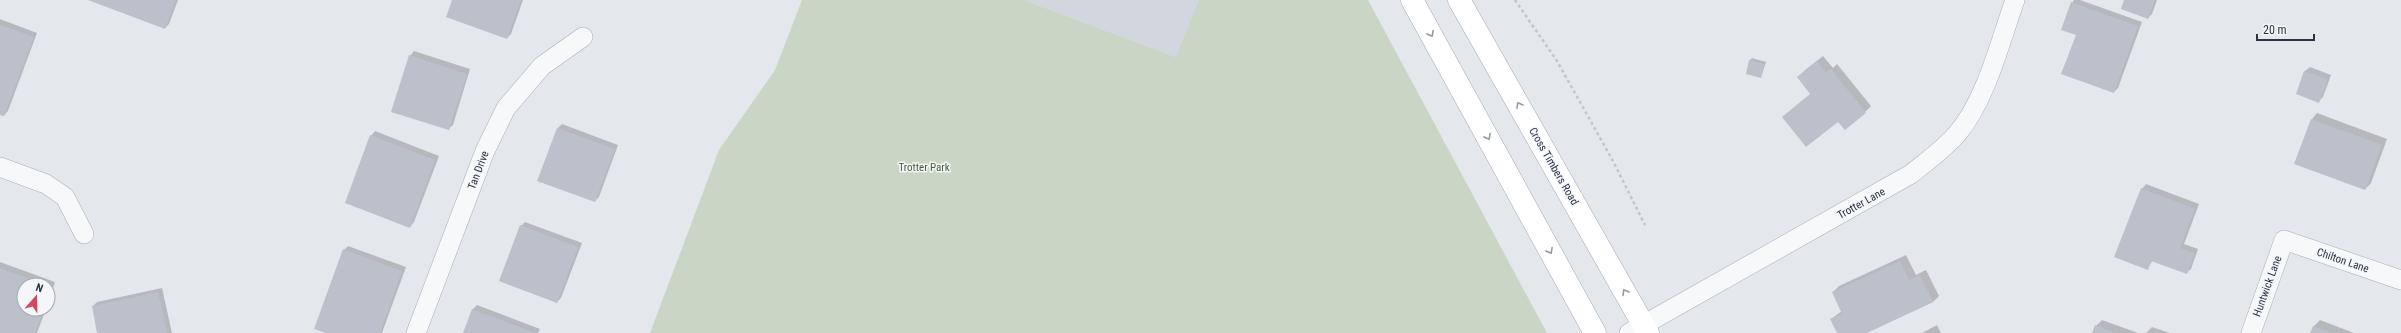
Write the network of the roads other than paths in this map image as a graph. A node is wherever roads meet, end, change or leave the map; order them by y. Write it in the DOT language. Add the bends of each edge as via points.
graph roads {
  1 [pos="1412,0"];
  2 [pos="1459,0"];
  3 [pos="2015,0"];
  4 [pos="583,37"];
  5 [pos="0,167"];
  6 [pos="84,234"];
  7 [pos="2284,240"];
  8 [pos="2401,280"];
  9 [pos="1640,331"];
  10 [pos="416,333"];
  11 [pos="1595,333"];
  12 [pos="2251,333"];
  1 -- 11 [label="main road, one-way"];
  9 -- 2 [label="main road, Cross Timbers Road, one-way"];
  3 -- 9 [label="street, Trotter Lane" via="1976,103 1957,134 1932,157 1911,174"];
  4 -- 10 [label="street, Tan Drive" via="542,66 506,108 485,152"];
  5 -- 6 [label="street" via="46,184 65,197"];
  7 -- 8 [label="street, Chilton Lane"];
  7 -- 12 [label="street, Huntwick Lane"];
}
